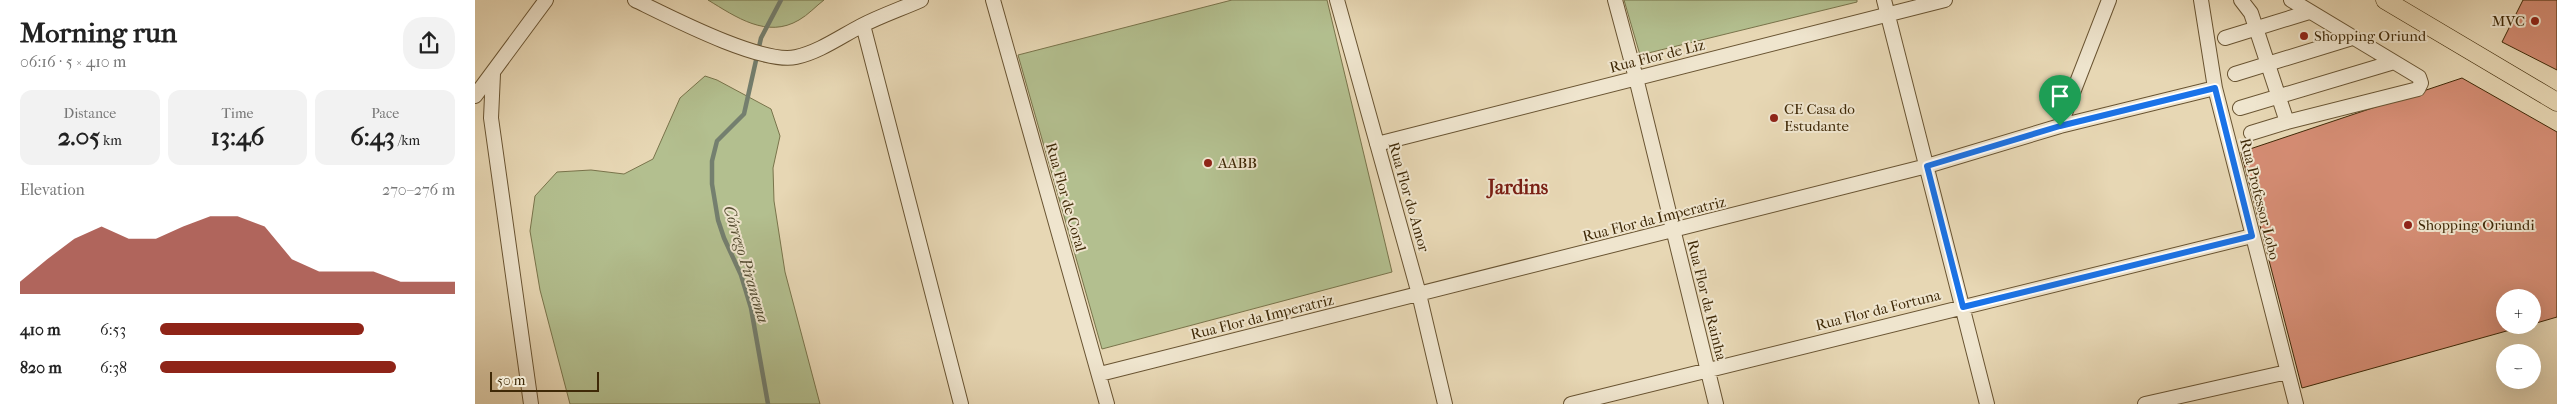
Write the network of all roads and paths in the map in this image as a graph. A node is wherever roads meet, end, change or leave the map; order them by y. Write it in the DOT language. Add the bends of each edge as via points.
graph roads {
  1 [pos="546,0"];
  2 [pos="635,0"];
  3 [pos="921,0"];
  4 [pos="993,0"];
  5 [pos="1337,0"];
  6 [pos="1615,0"];
  7 [pos="1884,0"];
  8 [pos="1945,0"];
  9 [pos="2109,0"];
  10 [pos="2201,0"];
  11 [pos="2241,0"];
  12 [pos="2291,0"];
  13 [pos="2385,0"];
  14 [pos="2309,12"];
  15 [pos="1888,15"];
  16 [pos="863,25"];
  17 [pos="2256,29"];
  18 [pos="2225,38"];
  19 [pos="2352,38"];
  20 [pos="2267,62"];
  21 [pos="2394,62"];
  22 [pos="493,74"];
  23 [pos="2235,74"];
  24 [pos="1637,78"];
  25 [pos="2215,88"];
  26 [pos="475,96"];
  27 [pos="2278,96"];
  28 [pos="2557,102"];
  29 [pos="2241,108"];
  30 [pos="2287,122"];
  31 [pos="2060,126"];
  32 [pos="2251,133"];
  33 [pos="1377,144"];
  34 [pos="1927,166"];
  35 [pos="1673,231"];
  36 [pos="2252,236"];
  37 [pos="1419,294"];
  38 [pos="1963,307"];
  39 [pos="1707,369"];
  40 [pos="2287,372"];
  41 [pos="1100,374"];
  42 [pos="531,404"];
  43 [pos="961,404"];
  44 [pos="1107,404"];
  45 [pos="1445,404"];
  46 [pos="1571,404"];
  47 [pos="1716,404"];
  48 [pos="1987,404"];
  49 [pos="2145,404"];
  50 [pos="2296,404"];
  1 -- 22 [label="street"];
  2 -- 16 [label="street" via="737,46 775,58 794,58 813,52"];
  3 -- 16 [label="street"];
  4 -- 41 [label="street, Rua Flor de Coral"];
  5 -- 33 [label="street, Rua Flor do Amor"];
  6 -- 24 [label="street, Rua Flor da Rainha"];
  7 -- 15 [label="street"];
  8 -- 15 [label="street, Rua Flor de Liz"];
  9 -- 31 [label="street"];
  10 -- 25 [label="street, Rua Professor Lobo"];
  11 -- 17 [label="street" via="2251,13"];
  12 -- 14 [label="street"];
  13 -- 28 [label="main road"];
  14 -- 17 [label="street"];
  14 -- 19 [label="street"];
  15 -- 24 [label="street, Rua Flor de Liz"];
  15 -- 34 [label="street"];
  16 -- 43 [label="street"];
  17 -- 18 [label="street"];
  17 -- 20 [label="street"];
  19 -- 20 [label="street"];
  19 -- 21 [label="street"];
  20 -- 23 [label="street"];
  20 -- 27 [label="street"];
  21 -- 27 [label="street"];
  21 -- 30 [label="street" via="2419,77 2418,89"];
  22 -- 26 [label="street"];
  22 -- 42 [label="street" via="491,118"];
  24 -- 33 [label="street, Rua Flor de Liz"];
  24 -- 35 [label="street, Rua Flor da Rainha"];
  25 -- 31 [label="street, Rua Flor da Imperatriz"];
  25 -- 36 [label="street, Rua Professor Lobo"];
  27 -- 29 [label="street"];
  27 -- 30 [label="street"];
  30 -- 32 [label="street"];
  31 -- 34 [label="street, Rua Flor da Imperatriz"];
  33 -- 37 [label="street, Rua Flor do Amor"];
  34 -- 35 [label="street, Rua Flor da Imperatriz"];
  34 -- 38 [label="street"];
  35 -- 37 [label="street, Rua Flor da Imperatriz"];
  35 -- 39 [label="street, Rua Flor da Rainha"];
  36 -- 38 [label="street, Rua Flor da Fortuna"];
  36 -- 40 [label="street, Rua Professor Lobo"];
  37 -- 41 [label="street, Rua Flor da Imperatriz"];
  37 -- 45 [label="street, Rua Flor do Amor"];
  38 -- 39 [label="street, Rua Flor da Fortuna"];
  38 -- 48 [label="street"];
  39 -- 46 [label="street, Rua Flor da Fortuna"];
  39 -- 47 [label="street, Rua Flor da Rainha"];
  40 -- 49 [label="street"];
  40 -- 50 [label="street, Rua Professor Lobo"];
  41 -- 44 [label="street, Rua Flor de Coral"];
}
